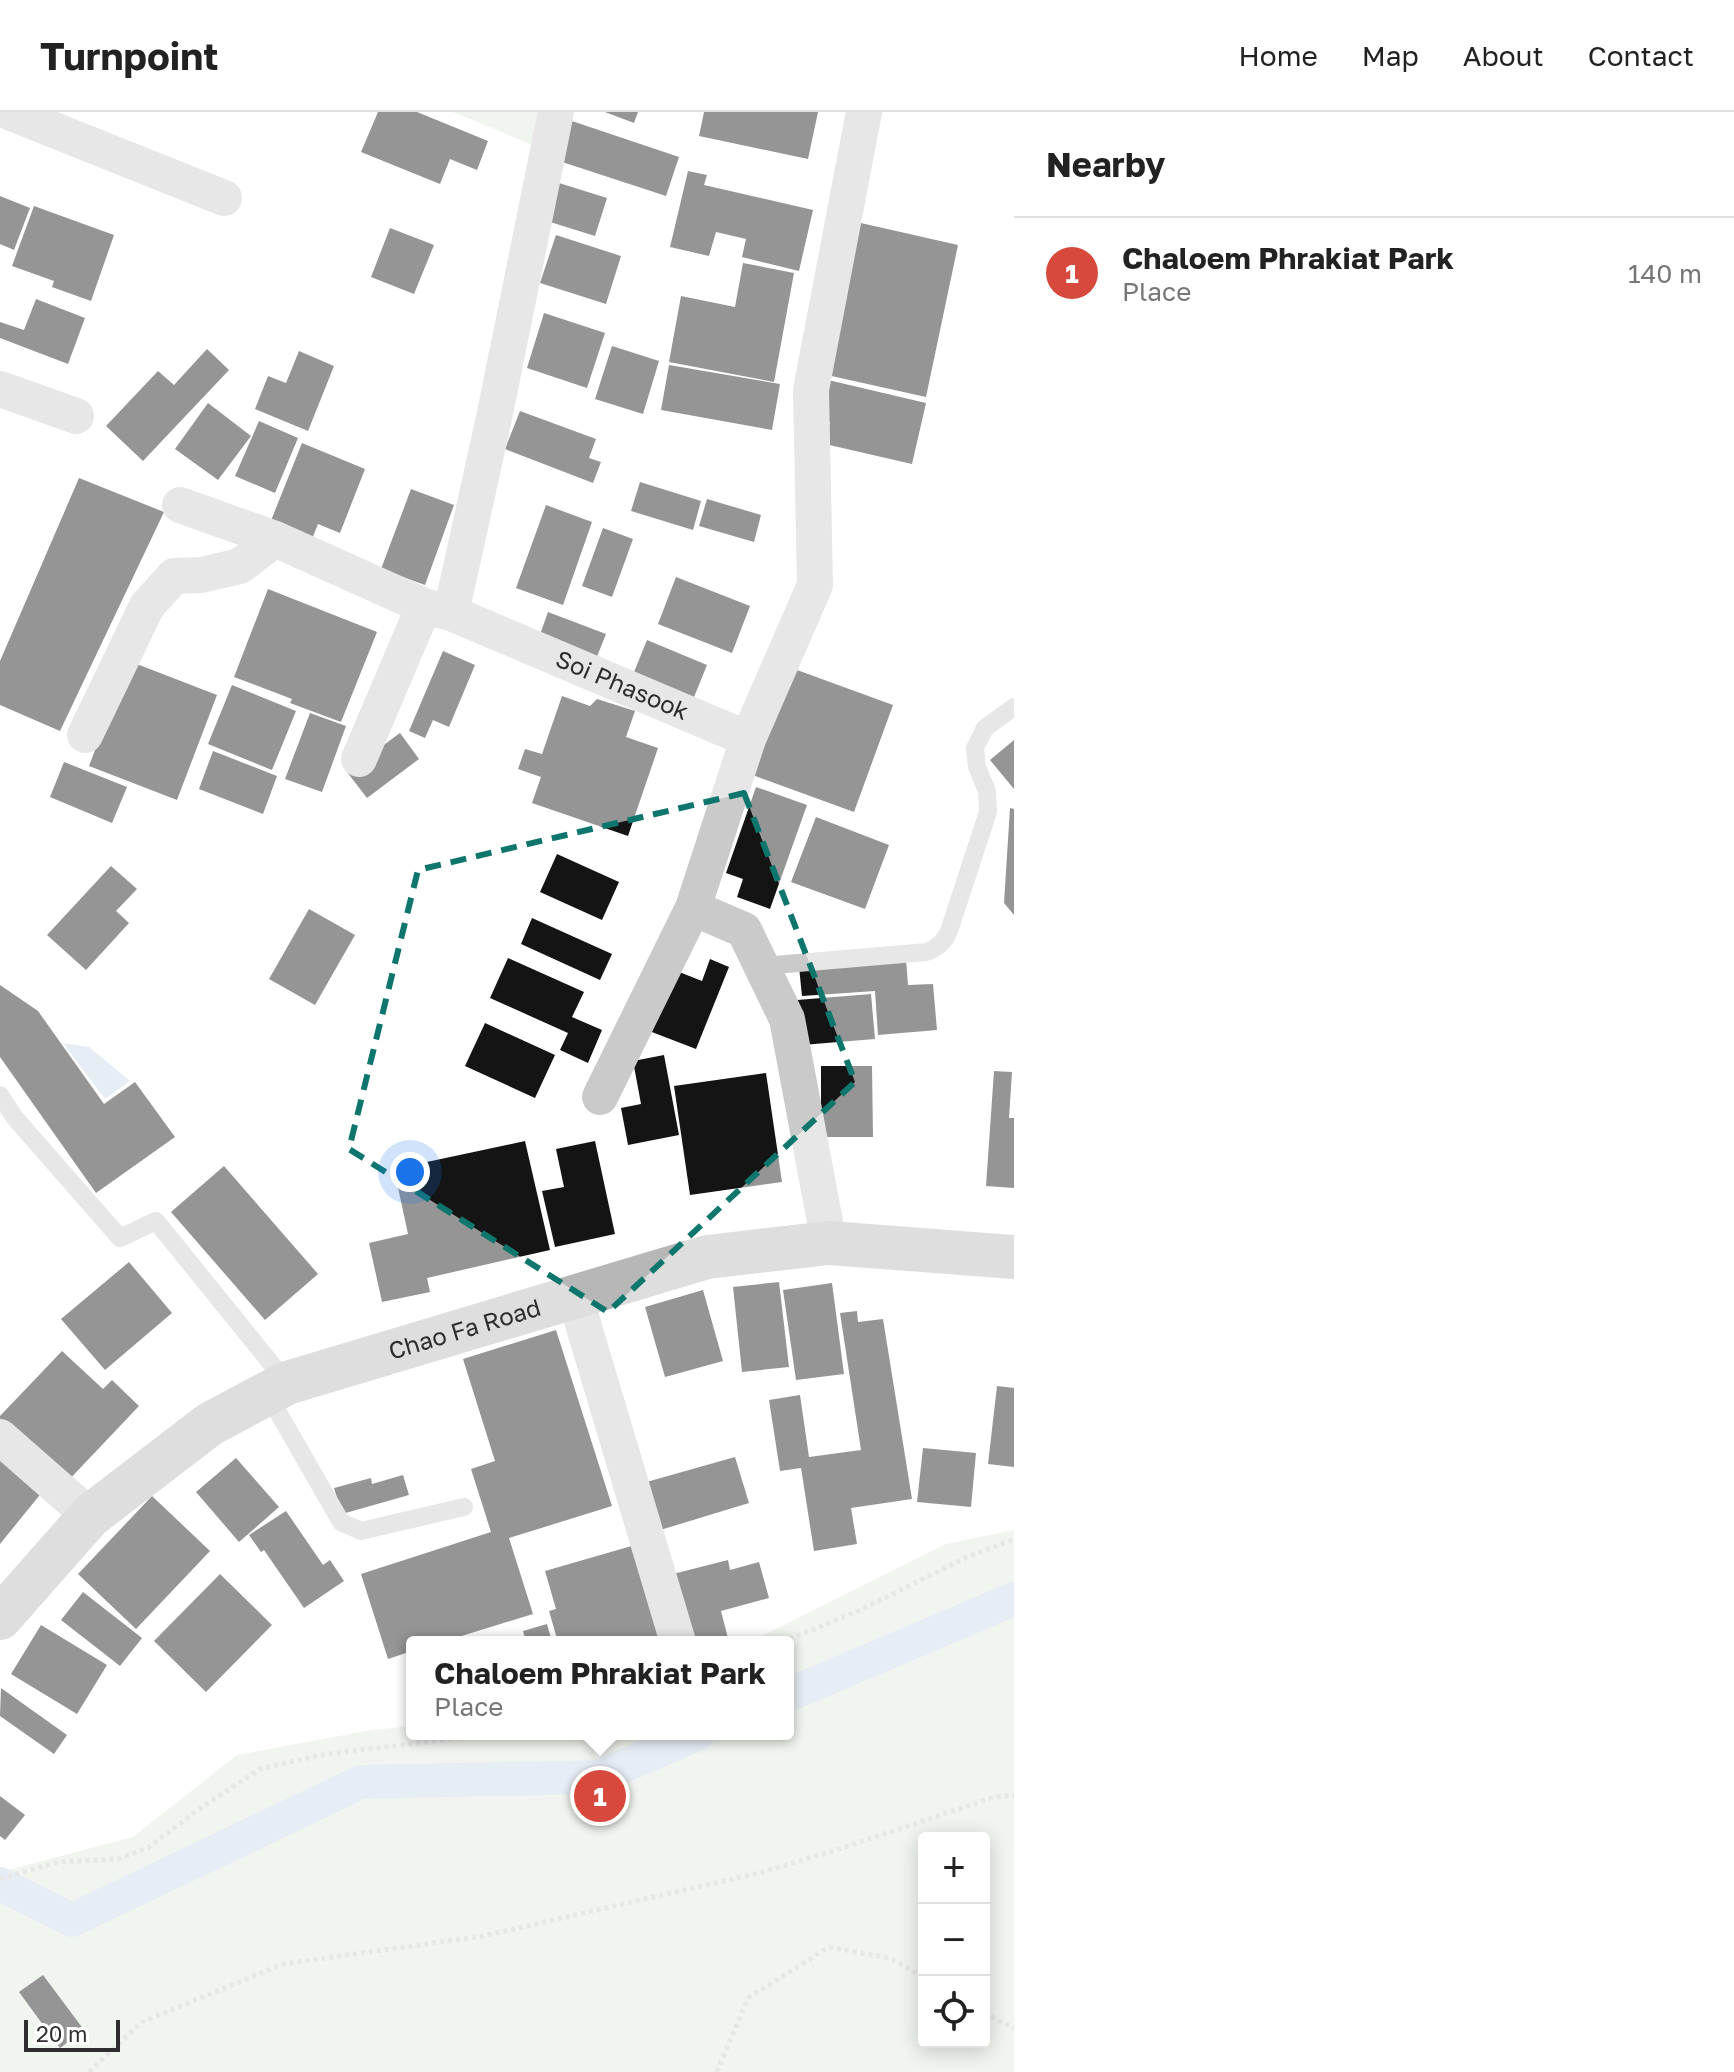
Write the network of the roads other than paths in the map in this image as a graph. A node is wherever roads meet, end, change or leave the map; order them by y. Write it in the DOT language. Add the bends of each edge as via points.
graph roads {
  1 [pos="9,112"];
  2 [pos="556,112"];
  3 [pos="864,112"];
  4 [pos="224,198"];
  5 [pos="0,389"];
  6 [pos="76,416"];
  7 [pos="180,505"];
  8 [pos="275,539"];
  9 [pos="437,610"];
  10 [pos="1014,707"];
  11 [pos="85,735"];
  12 [pos="748,739"];
  13 [pos="359,759"];
  14 [pos="693,908"];
  15 [pos="763,966"];
  16 [pos="0,1095"];
  17 [pos="600,1097"];
  18 [pos="829,1243"];
  19 [pos="1014,1257"];
  20 [pos="575,1297"];
  21 [pos="277,1388"];
  22 [pos="0,1437"];
  23 [pos="464,1507"];
  24 [pos="90,1516"];
  25 [pos="2,1614"];
  26 [pos="676,1636"];
  1 -- 4 [label="street"];
  2 -- 9 [label="street" via="494,418"];
  3 -- 12 [label="street" via="811,390 815,585"];
  5 -- 6 [label="street"];
  7 -- 8 [label="street, Soi Phasook"];
  8 -- 9 [label="street, Soi Phasook"];
  8 -- 11 [label="street" via="240,566 174,576 147,606"];
  9 -- 12 [label="street, Soi Phasook"];
  9 -- 13 [label="street"];
  10 -- 15 [label="lane" via="985,728 975,748 988,812 942,942 926,952"];
  12 -- 14 [label="street"];
  14 -- 15 [label="street" via="744,930"];
  14 -- 17 [label="street"];
  15 -- 18 [label="street" via="787,1019"];
  16 -- 21 [label="lane" via="120,1238 156,1221"];
  18 -- 19 [label="main road, Chao Fa Road"];
  18 -- 20 [label="main road, Chao Fa Road" via="707,1257"];
  20 -- 21 [label="main road, Chao Fa Road"];
  20 -- 26 [label="street"];
  21 -- 23 [label="lane" via="341,1522 361,1531"];
  21 -- 24 [label="main road, Chao Fa Road" via="210,1424"];
  22 -- 24 [label="street"];
  24 -- 25 [label="main road, Chao Fa Road"];
}
